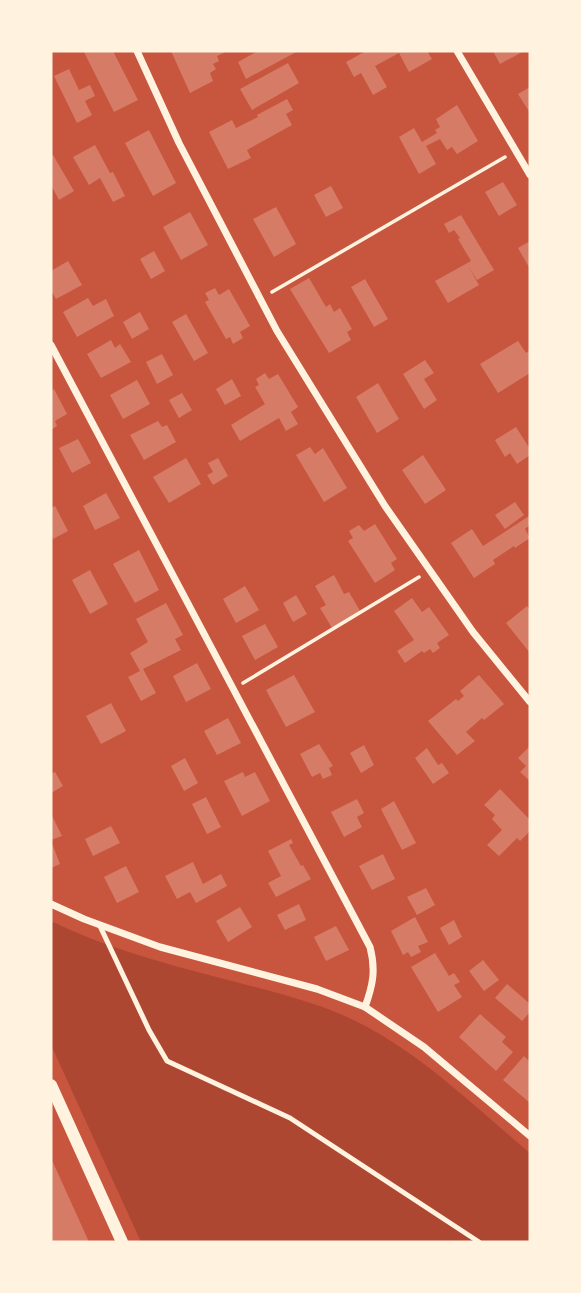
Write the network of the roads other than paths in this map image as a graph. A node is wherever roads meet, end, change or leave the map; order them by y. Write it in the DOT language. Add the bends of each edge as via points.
graph roads {
  1 [pos="137,51"];
  2 [pos="457,51"];
  3 [pos="530,174"];
  4 [pos="51,345"];
  5 [pos="530,702"];
  6 [pos="51,904"];
  7 [pos="99,924"];
  8 [pos="365,1007"];
  9 [pos="51,1084"];
  10 [pos="530,1136"];
  11 [pos="122,1242"];
  12 [pos="479,1242"];
  1 -- 5 [label="street" via="179,143 277,331 385,506 473,632"];
  2 -- 3 [label="street"];
  4 -- 8 [label="street" via="370,947 374,974"];
  6 -- 7 [label="street"];
  7 -- 8 [label="street" via="160,947 317,989"];
  7 -- 12 [label="lane" via="167,1061 290,1118"];
  8 -- 10 [label="street" via="424,1047"];
  9 -- 11 [label="street"];
}
